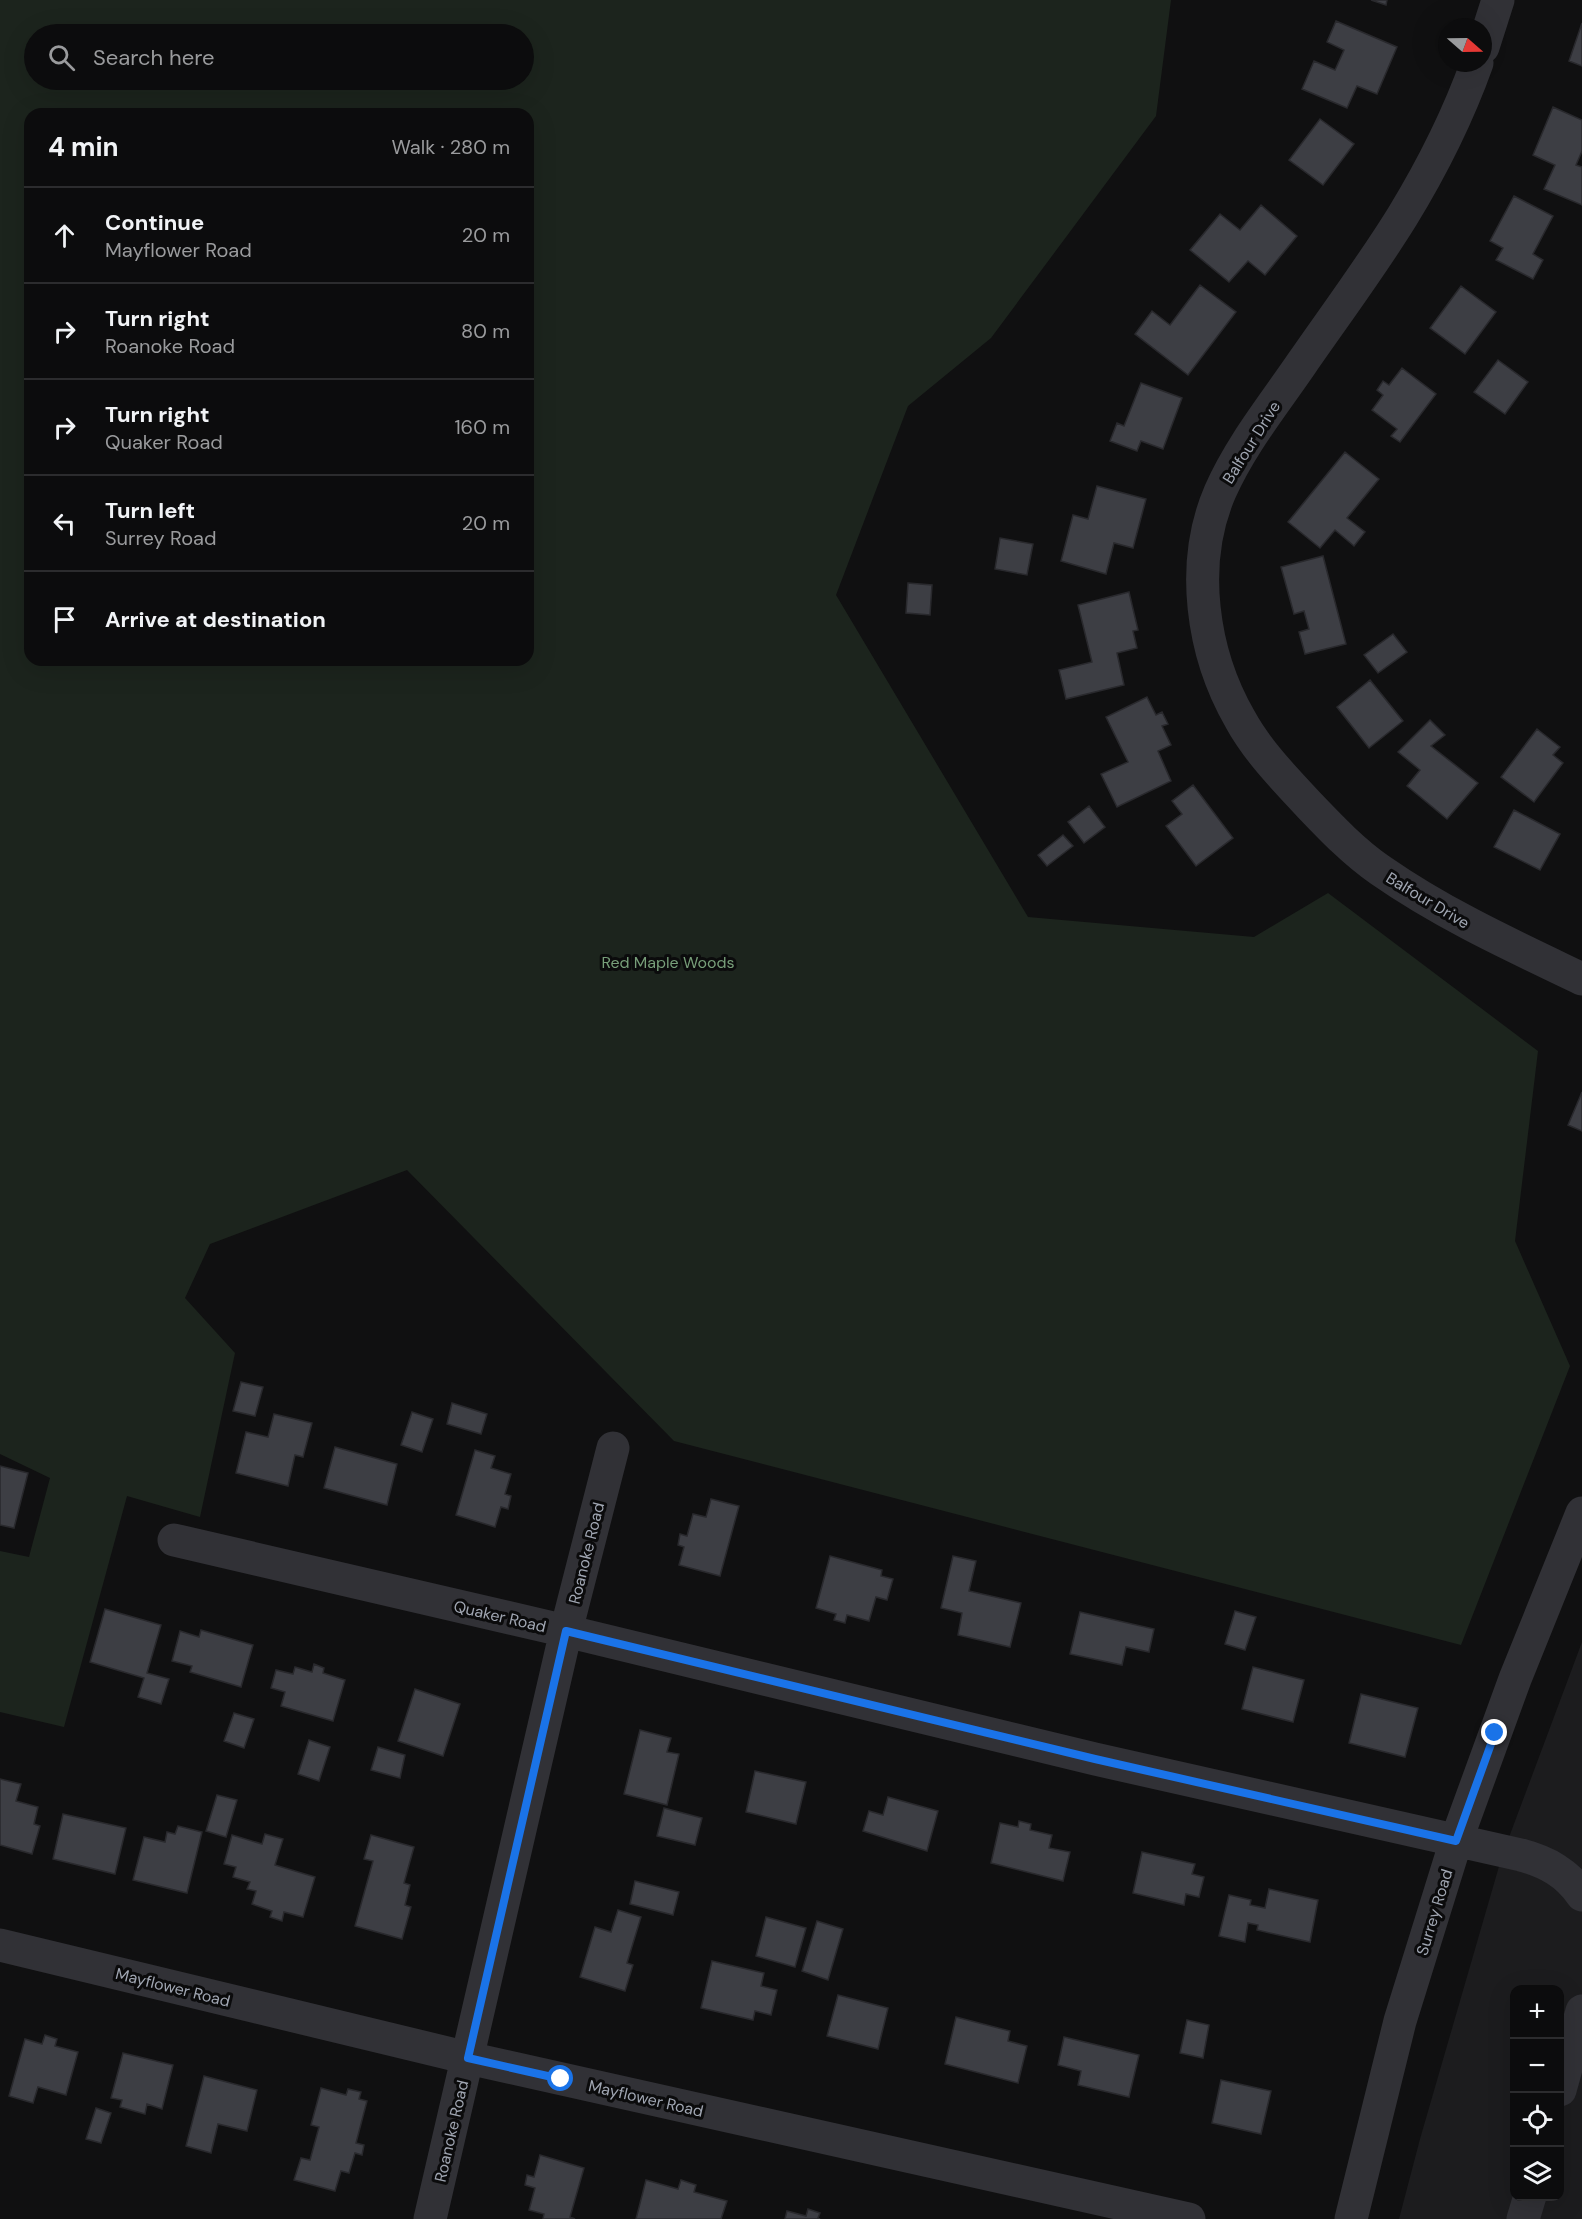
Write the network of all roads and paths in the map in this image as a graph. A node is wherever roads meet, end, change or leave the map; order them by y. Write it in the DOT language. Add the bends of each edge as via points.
graph roads {
  1 [pos="1498,0"];
  2 [pos="1492,19"];
  3 [pos="1473,72"];
  4 [pos="1582,979"];
  5 [pos="613,1448"];
  6 [pos="1582,1515"];
  7 [pos="174,1540"];
  8 [pos="566,1631"];
  9 [pos="1456,1841"];
  10 [pos="1582,1895"];
  11 [pos="0,1946"];
  12 [pos="1582,2011"];
  13 [pos="468,2058"];
  14 [pos="1564,2076"];
  15 [pos="1528,2201"];
  16 [pos="430,2219"];
  17 [pos="1189,2219"];
  18 [pos="1351,2219"];
  19 [pos="1523,2219"];
  1 -- 2 [label="street"];
  3 -- 4 [label="street, Balfour Drive" via="1448,133 1401,219 1259,426 1219,493 1206,540 1203,596 1214,658 1240,721 1324,821 1376,868 1407,889 1474,927"];
  5 -- 8 [label="street, Roanoke Road"];
  6 -- 9 [label="street, Surrey Road" via="1511,1689"];
  7 -- 8 [label="street, Quaker Road"];
  8 -- 9 [label="street, Quaker Road" via="1095,1759"];
  8 -- 13 [label="street, Roanoke Road"];
  9 -- 10 [label="street, Quaker Road" via="1542,1861 1561,1872"];
  9 -- 18 [label="street, Surrey Road" via="1400,2021"];
  11 -- 13 [label="street, Mayflower Road"];
  12 -- 14 [label="street"];
  13 -- 16 [label="street, Roanoke Road"];
  13 -- 17 [label="street, Mayflower Road"];
  15 -- 19 [label="street"];
}
